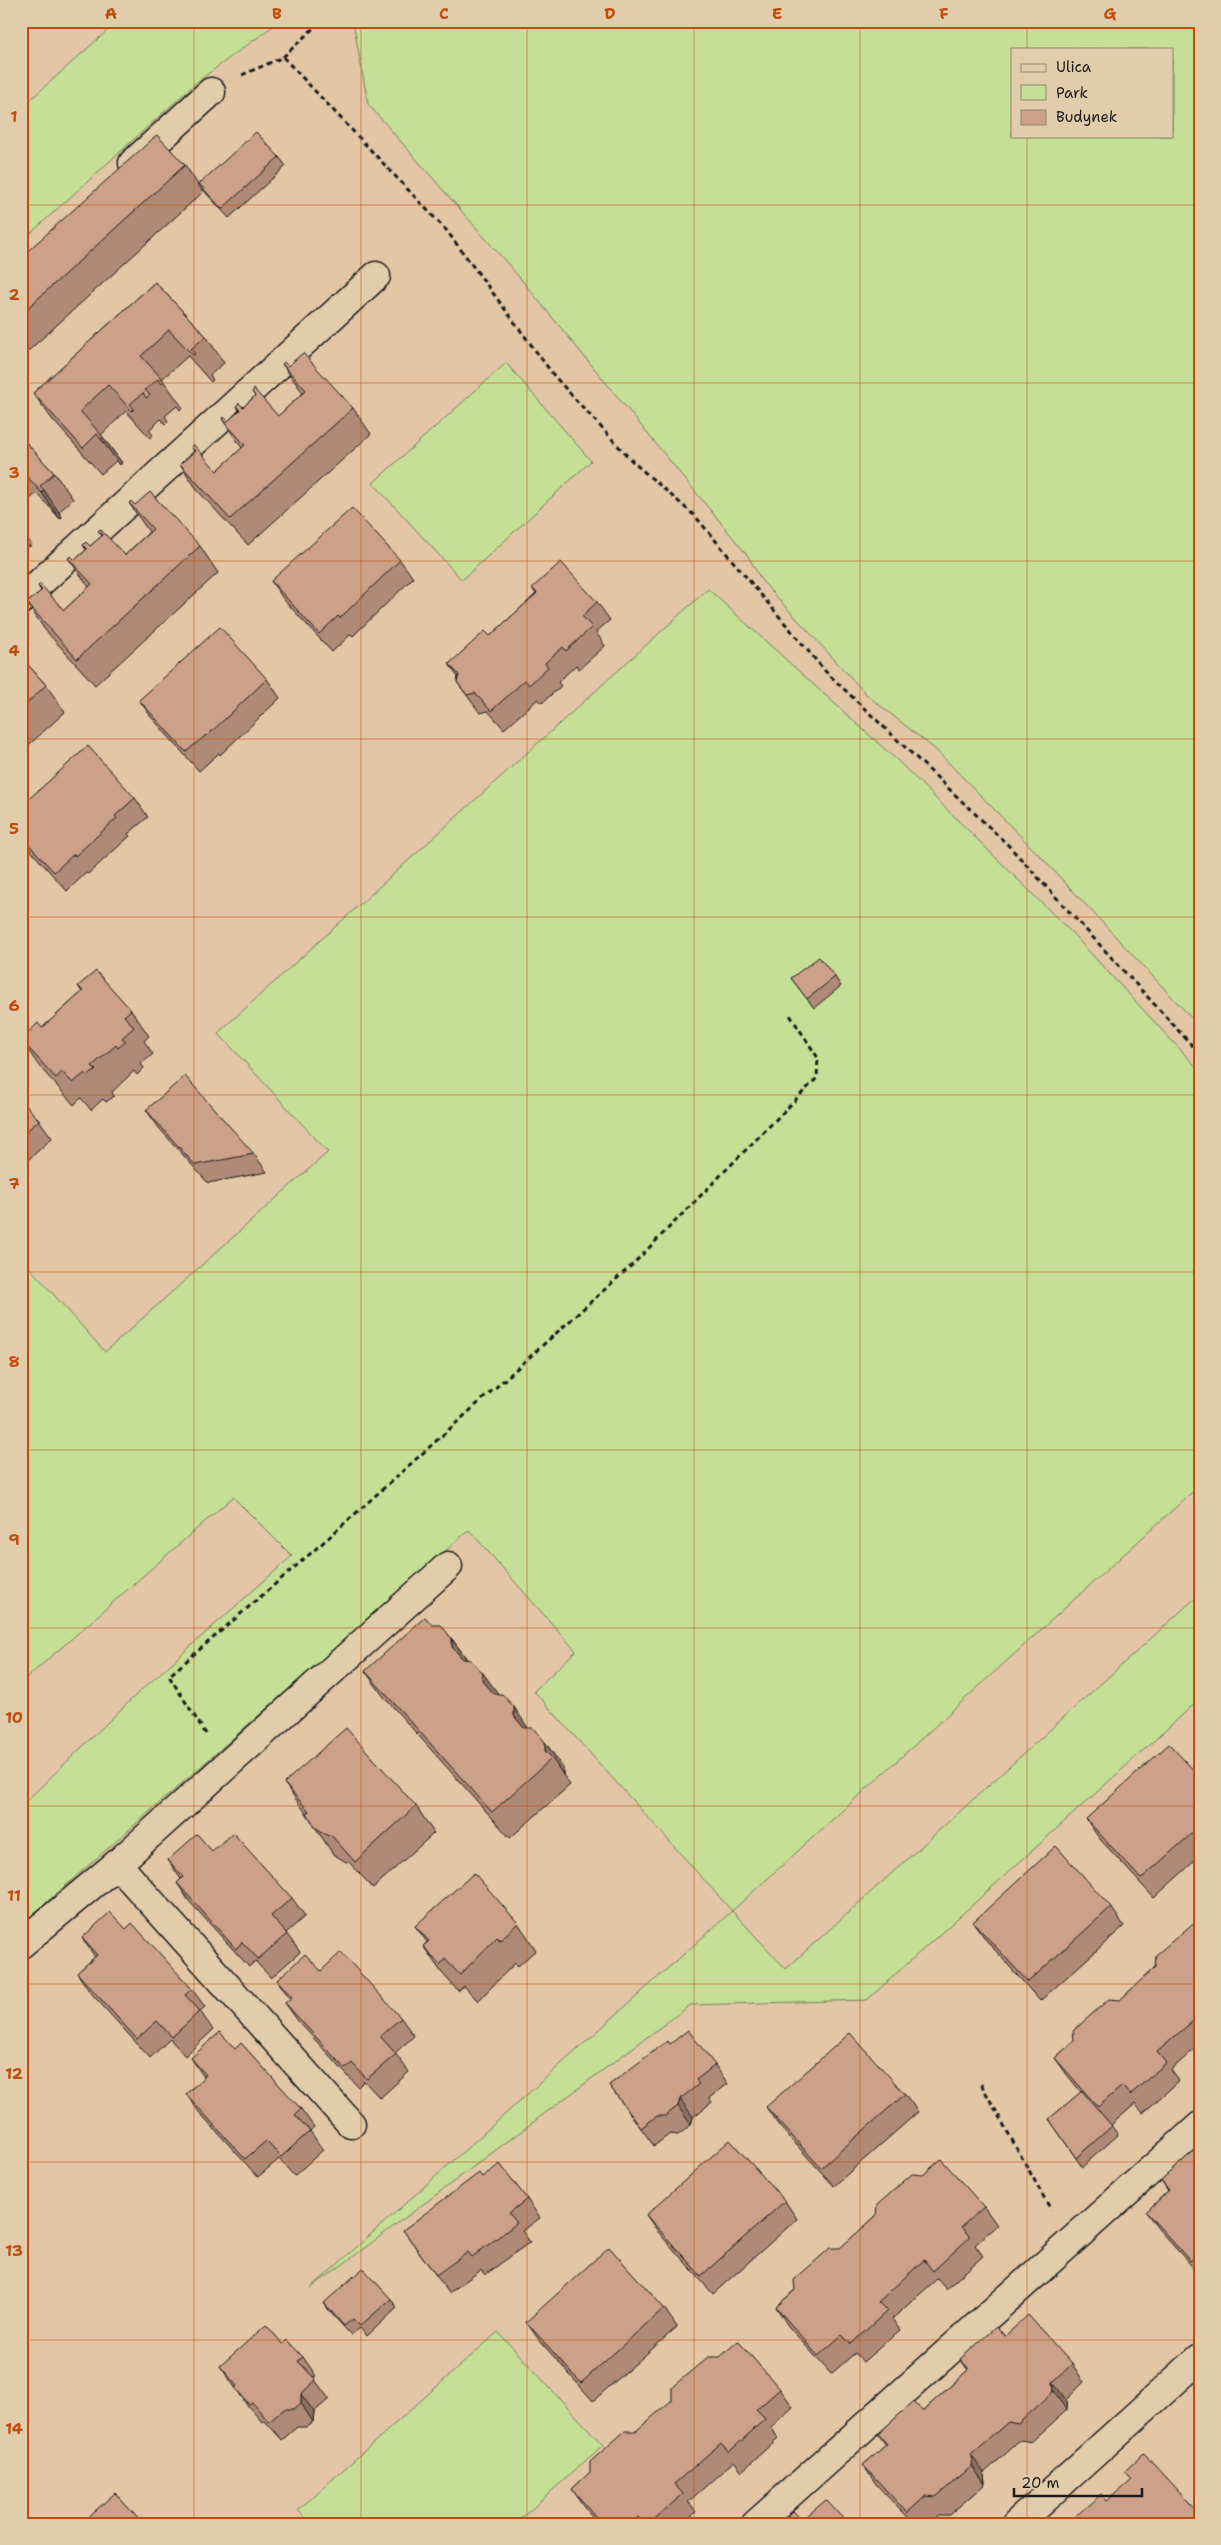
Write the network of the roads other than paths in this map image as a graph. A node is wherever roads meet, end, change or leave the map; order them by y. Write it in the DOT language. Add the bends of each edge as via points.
graph roads {
  1 [pos="211,92"];
  2 [pos="116,178"];
  3 [pos="376,276"];
  4 [pos="21,600"];
  5 [pos="448,1566"];
  6 [pos="117,1864"];
  7 [pos="21,1944"];
  8 [pos="351,2124"];
  9 [pos="1200,2126"];
  10 [pos="1200,2358"];
  11 [pos="756,2524"];
  12 [pos="1016,2524"];
  1 -- 2 [label="street"];
  3 -- 4 [label="street"];
  5 -- 6 [label="street"];
  6 -- 7 [label="street"];
  6 -- 8 [label="street"];
  9 -- 11 [label="street"];
  10 -- 12 [label="street"];
}
